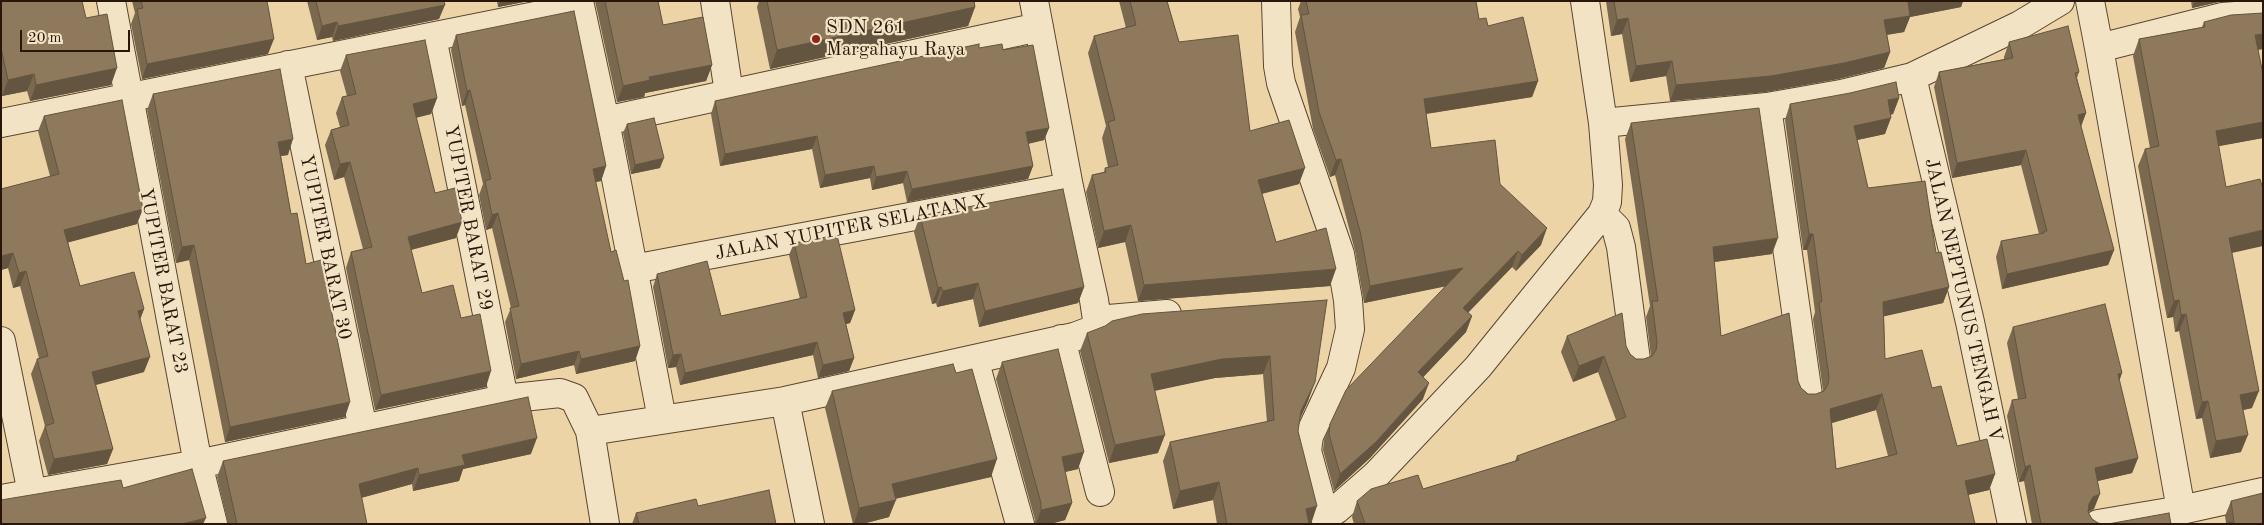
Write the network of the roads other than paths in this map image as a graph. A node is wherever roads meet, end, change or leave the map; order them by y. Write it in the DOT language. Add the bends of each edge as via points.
graph roads {
  1 [pos="111,1"];
  2 [pos="715,1"];
  3 [pos="1276,1"];
  4 [pos="1585,1"];
  5 [pos="2060,1"];
  6 [pos="2090,1"];
  7 [pos="579,4"];
  8 [pos="1036,14"];
  9 [pos="2263,14"];
  10 [pos="432,37"];
  11 [pos="2099,48"];
  12 [pos="288,65"];
  13 [pos="1912,77"];
  14 [pos="729,93"];
  15 [pos="128,98"];
  16 [pos="1767,108"];
  17 [pos="605,121"];
  18 [pos="1,122"];
  19 [pos="1603,123"];
  20 [pos="1069,187"];
  21 [pos="1602,214"];
  22 [pos="633,269"];
  23 [pos="1348,300"];
  24 [pos="1319,302"];
  25 [pos="1193,312"];
  26 [pos="1096,320"];
  27 [pos="1061,339"];
  28 [pos="1,341"];
  29 [pos="974,359"];
  30 [pos="1636,360"];
  31 [pos="1808,395"];
  32 [pos="504,399"];
  33 [pos="785,401"];
  34 [pos="662,419"];
  35 [pos="363,428"];
  36 [pos="590,431"];
  37 [pos="198,464"];
  38 [pos="1100,492"];
  39 [pos="2263,492"];
  40 [pos="32,493"];
  41 [pos="1,499"];
  42 [pos="2181,510"];
  43 [pos="1327,520"];
  44 [pos="213,524"];
  45 [pos="604,524"];
  46 [pos="810,524"];
  47 [pos="1020,524"];
  48 [pos="2012,524"];
  49 [pos="2098,524"];
  1 -- 15 [label="street, YUPITER BARAT 23"];
  2 -- 14 [label="street"];
  3 -- 23 [label="street" via="1281,83 1340,254"];
  4 -- 19 [label="street"];
  5 -- 13 [label="street" via="2020,25"];
  6 -- 11 [label="street"];
  7 -- 10 [label="street"];
  7 -- 17 [label="street"];
  8 -- 14 [label="street"];
  8 -- 20 [label="street"];
  9 -- 11 [label="street" via="2222,17"];
  10 -- 12 [label="street"];
  10 -- 32 [label="street, YUPITER BARAT 29"];
  11 -- 42 [label="street"];
  12 -- 15 [label="street"];
  12 -- 35 [label="street, YUPITER BARAT 30"];
  13 -- 16 [label="street"];
  13 -- 48 [label="street, JALAN NEPTUNUS TENGAH V" via="1970,322"];
  14 -- 17 [label="street"];
  15 -- 18 [label="street"];
  15 -- 37 [label="street, YUPITER BARAT 23"];
  16 -- 19 [label="street"];
  16 -- 31 [label="street"];
  17 -- 22 [label="street"];
  19 -- 21 [label="street" via="1608,184 1607,202"];
  20 -- 22 [label="street, JALAN YUPITER SELATAN X"];
  20 -- 26 [label="street"];
  21 -- 30 [label="street" via="1616,228 1621,247"];
  21 -- 43 [label="street" via="1478,367 1376,475"];
  22 -- 34 [label="street"];
  23 -- 24 [label="street"];
  23 -- 43 [label="street" via="1350,329 1341,368 1309,436 1306,451"];
  25 -- 26 [label="street"];
  26 -- 27 [label="street" via="1093,330"];
  27 -- 29 [label="street"];
  27 -- 38 [label="street"];
  28 -- 40 [label="street"];
  29 -- 33 [label="street"];
  29 -- 47 [label="street"];
  32 -- 35 [label="street"];
  32 -- 36 [label="street" via="560,393 574,398"];
  33 -- 34 [label="street"];
  33 -- 46 [label="street"];
  34 -- 36 [label="street"];
  35 -- 37 [label="street"];
  36 -- 45 [label="street"];
  37 -- 40 [label="street"];
  37 -- 44 [label="street, YUPITER BARAT 23"];
  39 -- 42 [label="street"];
  40 -- 41 [label="street"];
  42 -- 49 [label="street"];
}
